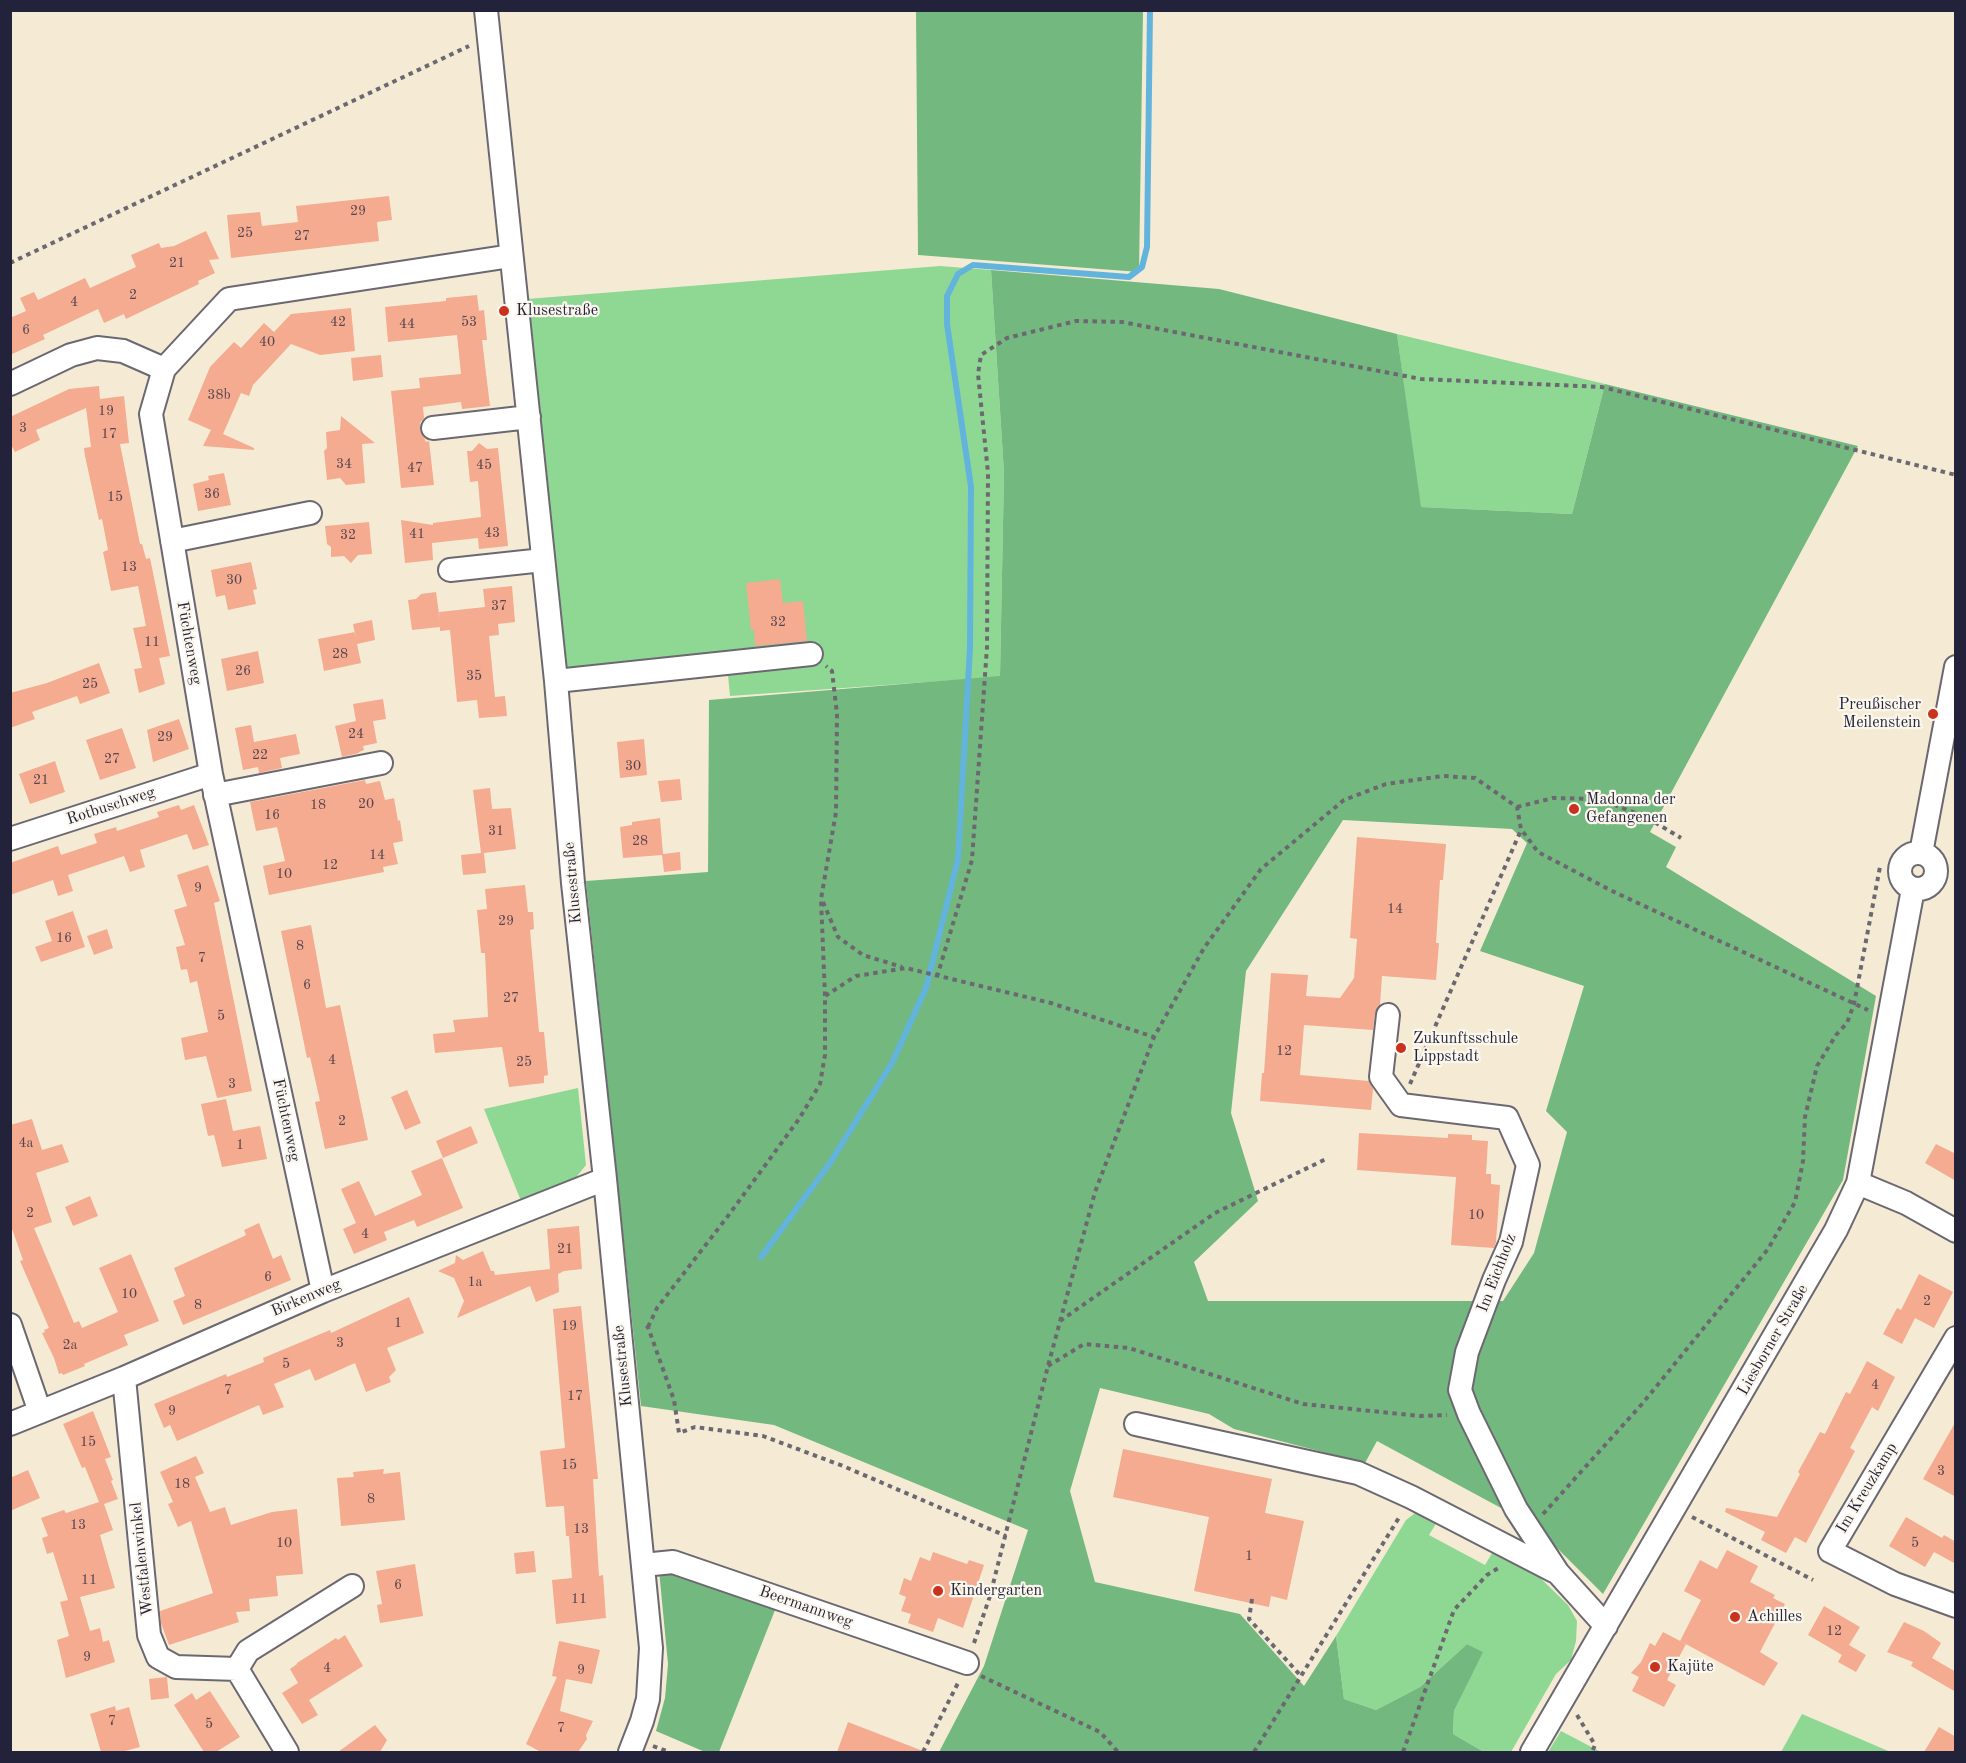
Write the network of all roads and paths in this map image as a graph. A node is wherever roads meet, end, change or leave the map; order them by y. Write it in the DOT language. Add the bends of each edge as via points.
graph roads {
  1 [pos="486,10"];
  2 [pos="489,36"];
  3 [pos="511,256"];
  4 [pos="10,263"];
  5 [pos="164,369"];
  6 [pos="10,384"];
  7 [pos="529,417"];
  8 [pos="433,428"];
  9 [pos="1956,475"];
  10 [pos="310,513"];
  11 [pos="172,541"];
  12 [pos="543,560"];
  13 [pos="450,570"];
  14 [pos="811,654"];
  15 [pos="1956,667"];
  16 [pos="556,681"];
  17 [pos="381,763"];
  18 [pos="213,785"];
  19 [pos="1517,807"];
  20 [pos="1521,829"];
  21 [pos="1681,838"];
  22 [pos="10,839"];
  23 [pos="1921,853"];
  24 [pos="1880,867"];
  25 [pos="1945,880"];
  26 [pos="1913,889"];
  27 [pos="821,899"];
  28 [pos="906,968"];
  29 [pos="937,977"];
  30 [pos="825,996"];
  31 [pos="1854,1004"];
  32 [pos="1388,1015"];
  33 [pos="1888,1019"];
  34 [pos="1154,1037"];
  35 [pos="1401,1105"];
  36 [pos="1328,1158"];
  37 [pos="605,1179"];
  38 [pos="1858,1183"];
  39 [pos="1956,1232"];
  40 [pos="323,1291"];
  41 [pos="1060,1321"];
  42 [pos="10,1325"];
  43 [pos="648,1327"];
  44 [pos="1956,1338"];
  45 [pos="621,1339"];
  46 [pos="1048,1366"];
  47 [pos="124,1378"];
  48 [pos="40,1412"];
  49 [pos="1469,1414"];
  50 [pos="10,1424"];
  51 [pos="1136,1424"];
  52 [pos="1411,1497"];
  53 [pos="1675,1509"];
  54 [pos="1006,1536"];
  55 [pos="1527,1543"];
  56 [pos="643,1564"];
  57 [pos="1813,1580"];
  58 [pos="352,1586"];
  59 [pos="1252,1599"];
  60 [pos="1956,1606"];
  61 [pos="1606,1626"];
  62 [pos="967,1663"];
  63 [pos="237,1669"];
  64 [pos="1301,1676"];
  65 [pos="1565,1696"];
  66 [pos="287,1752"];
  67 [pos="630,1752"];
  68 [pos="923,1752"];
  69 [pos="1118,1752"];
  70 [pos="1254,1752"];
  71 [pos="1403,1752"];
  72 [pos="1533,1752"];
  73 [pos="1592,1752"];
  1 -- 2 [label="street, Klusestraße"];
  2 -- 3 [label="street, Klusestraße"];
  2 -- 4 [label="path"];
  3 -- 5 [label="street, Füchtenweg" via="229,298"];
  3 -- 7 [label="street, Klusestraße"];
  5 -- 6 [label="street" via="123,351 97,348 71,355"];
  5 -- 11 [label="street, Füchtenweg" via="151,414"];
  7 -- 8 [label="street"];
  7 -- 12 [label="street, Klusestraße"];
  9 -- 29 [label="path" via="1602,387 1421,379 1122,322 1076,321 1007,338 981,355 978,374 988,473 987,647 972,860"];
  10 -- 11 [label="street"];
  11 -- 18 [label="street, Füchtenweg"];
  12 -- 13 [label="street"];
  12 -- 16 [label="street, Klusestraße"];
  14 -- 16 [label="street"];
  14 -- 27 [label="path" via="832,671 837,714 836,812"];
  15 -- 23 [label="street"];
  16 -- 37 [label="street, Klusestraße"];
  17 -- 18 [label="street, Rotbuschweg"];
  18 -- 22 [label="street, Rotbuschweg"];
  18 -- 40 [label="street, Füchtenweg"];
  19 -- 20 [label="path"];
  19 -- 21 [label="path" via="1552,798 1599,799 1646,817"];
  19 -- 34 [label="path" via="1475,777 1443,776 1386,784 1344,800 1262,869 1204,948"];
  20 -- 31 [label="path" via="1538,852 1569,869"];
  20 -- 35 [label="path"];
  23 -- 25 [label="street" via="1934,863 1936,873"];
  23 -- 26 [label="street" via="1907,857 1901,866 1901,877"];
  24 -- 31 [label="path"];
  25 -- 26 [label="street"];
  26 -- 33 [label="street, Liesborner Straße"];
  27 -- 28 [label="path" via="838,937 863,955"];
  27 -- 30 [label="path"];
  28 -- 29 [label="path"];
  28 -- 30 [label="path" via="856,976"];
  29 -- 34 [label="path" via="1051,1003"];
  30 -- 43 [label="path" via="825,1055 820,1084 799,1119 657,1308"];
  31 -- 33 [label="path"];
  31 -- 55 [label="path" via="1847,1023 1817,1066 1805,1117 1803,1161 1795,1202 1768,1249 1642,1404 1543,1514"];
  32 -- 35 [label="street" via="1381,1077"];
  33 -- 38 [label="street, Liesborner Straße"];
  34 -- 41 [label="path" via="1095,1192"];
  35 -- 49 [label="street, Im Eichholz" via="1507,1118 1528,1165 1511,1242 1467,1352 1460,1390"];
  36 -- 41 [label="path" via="1215,1213"];
  37 -- 40 [label="street, Birkenweg"];
  37 -- 45 [label="street, Klusestraße"];
  38 -- 39 [label="street" via="1906,1203"];
  38 -- 53 [label="street, Liesborner Straße" via="1836,1230"];
  40 -- 47 [label="street, Birkenweg"];
  41 -- 46 [label="path"];
  42 -- 48 [label="street"];
  43 -- 45 [label="path"];
  43 -- 54 [label="path" via="674,1400 680,1433 695,1426 763,1436"];
  44 -- 60 [label="street, Im Kreuzkamp" via="1830,1551 1895,1584"];
  45 -- 56 [label="street, Klusestraße"];
  46 -- 49 [label="path" via="1084,1344 1129,1348 1303,1404 1420,1416"];
  46 -- 54 [label="path"];
  47 -- 48 [label="street, Birkenweg"];
  47 -- 63 [label="street, Westfalenwinkel" via="153,1646 158,1657 176,1666"];
  48 -- 50 [label="street, Birkenweg"];
  49 -- 55 [label="street, Im Eichholz" via="1516,1509"];
  51 -- 52 [label="street, Im Eichholz" via="1358,1473"];
  52 -- 55 [label="street, Im Eichholz"];
  52 -- 64 [label="path"];
  53 -- 57 [label="path"];
  53 -- 61 [label="street, Liesborner Straße"];
  54 -- 62 [label="path"];
  55 -- 61 [label="street, Im Eichholz"];
  55 -- 71 [label="path" via="1487,1575 1454,1610"];
  56 -- 62 [label="street, Beermannweg" via="673,1562"];
  56 -- 67 [label="street, Klusestraße" via="651,1671 648,1699"];
  58 -- 63 [label="street" via="248,1651"];
  59 -- 64 [label="path" via="1249,1619"];
  61 -- 65 [label="street, Liesborner Straße"];
  62 -- 68 [label="path"];
  62 -- 69 [label="path" via="983,1678 1100,1732"];
  63 -- 66 [label="street"];
  64 -- 70 [label="path"];
  65 -- 72 [label="street, Liesborner Straße"];
  65 -- 73 [label="path" via="1596,1745"];
}
